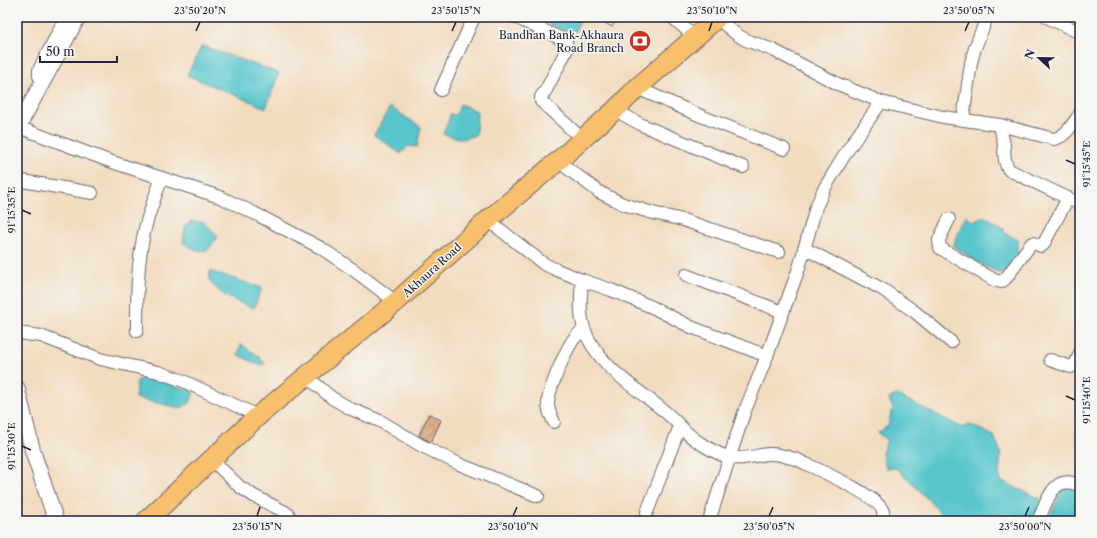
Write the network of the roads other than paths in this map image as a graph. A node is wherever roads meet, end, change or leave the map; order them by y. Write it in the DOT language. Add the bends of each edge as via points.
graph roads {
  1 [pos="66,17"];
  2 [pos="78,17"];
  3 [pos="474,17"];
  4 [pos="514,17"];
  5 [pos="672,17"];
  6 [pos="717,17"];
  7 [pos="987,17"];
  8 [pos="1047,17"];
  9 [pos="1080,33"];
  10 [pos="695,37"];
  11 [pos="43,80"];
  12 [pos="637,88"];
  13 [pos="442,90"];
  14 [pos="881,102"];
  15 [pos="614,110"];
  16 [pos="1080,114"];
  17 [pos="963,119"];
  18 [pos="1000,127"];
  19 [pos="18,128"];
  20 [pos="582,139"];
  21 [pos="784,149"];
  22 [pos="558,161"];
  23 [pos="743,168"];
  24 [pos="162,178"];
  25 [pos="17,180"];
  26 [pos="92,193"];
  27 [pos="1068,198"];
  28 [pos="1080,204"];
  29 [pos="949,219"];
  30 [pos="488,220"];
  31 [pos="804,248"];
  32 [pos="779,252"];
  33 [pos="686,275"];
  34 [pos="582,280"];
  35 [pos="396,302"];
  36 [pos="783,312"];
  37 [pos="584,329"];
  38 [pos="137,331"];
  39 [pos="17,333"];
  40 [pos="951,342"];
  41 [pos="1080,353"];
  42 [pos="767,356"];
  43 [pos="1050,360"];
  44 [pos="306,376"];
  45 [pos="17,388"];
  46 [pos="258,416"];
  47 [pos="21,419"];
  48 [pos="554,422"];
  49 [pos="680,426"];
  50 [pos="729,457"];
  51 [pos="212,460"];
  52 [pos="1080,486"];
  53 [pos="538,496"];
  54 [pos="647,512"];
  55 [pos="56,521"];
  56 [pos="146,521"];
  57 [pos="290,521"];
  58 [pos="709,521"];
  59 [pos="882,521"];
  60 [pos="1038,521"];
  1 -- 11 [label="street" via="39,70 39,76"];
  2 -- 11 [label="street"];
  3 -- 13 [label="street"];
  4 -- 20 [label="street" via="566,41 567,49 541,101"];
  5 -- 10 [label="street"];
  6 -- 10 [label="main road, Akhaura Road"];
  6 -- 14 [label="street" via="746,40 773,50 838,84"];
  7 -- 17 [label="street" via="971,63"];
  8 -- 9 [label="street"];
  10 -- 12 [label="main road, Akhaura Road"];
  11 -- 19 [label="street"];
  12 -- 15 [label="main road, Akhaura Road"];
  12 -- 21 [label="street"];
  14 -- 17 [label="street" via="943,117"];
  14 -- 31 [label="street" via="824,189"];
  15 -- 20 [label="main road, Akhaura Road"];
  15 -- 23 [label="street" via="642,125"];
  16 -- 18 [label="street" via="1067,132 1054,139"];
  17 -- 18 [label="street"];
  18 -- 27 [label="street" via="1004,157 1009,170"];
  19 -- 24 [label="street"];
  20 -- 22 [label="main road, Akhaura Road"];
  22 -- 30 [label="main road, Akhaura Road"];
  22 -- 32 [label="street" via="599,192 617,202 683,220"];
  24 -- 35 [label="street" via="220,197 300,237 338,259"];
  24 -- 38 [label="street" via="144,234 137,290"];
  25 -- 26 [label="street"];
  27 -- 28 [label="street"];
  27 -- 29 [label="street" via="1044,245 1030,244 1001,282 940,248 939,240"];
  30 -- 34 [label="street" via="544,264"];
  30 -- 35 [label="main road, Akhaura Road"];
  31 -- 36 [label="street"];
  31 -- 40 [label="street" via="882,289"];
  33 -- 36 [label="street"];
  34 -- 37 [label="street"];
  34 -- 42 [label="street" via="611,290 691,327"];
  35 -- 44 [label="main road, Akhaura Road"];
  36 -- 42 [label="street"];
  37 -- 48 [label="street" via="568,348 550,388 548,403"];
  37 -- 49 [label="street" via="593,347 607,364"];
  39 -- 46 [label="street" via="41,336 100,359 158,372"];
  41 -- 43 [label="street" via="1075,365 1071,367"];
  42 -- 50 [label="street"];
  44 -- 46 [label="main road, Akhaura Road"];
  44 -- 53 [label="street" via="332,398 380,421 422,446"];
  45 -- 47 [label="street"];
  46 -- 51 [label="main road, Akhaura Road"];
  47 -- 55 [label="street"];
  49 -- 50 [label="street" via="696,440"];
  49 -- 54 [label="street"];
  50 -- 58 [label="street"];
  50 -- 59 [label="street" via="768,454 798,460 869,497 881,508"];
  51 -- 56 [label="main road, Akhaura Road"];
  51 -- 57 [label="street" via="240,487 286,512"];
  52 -- 60 [label="street" via="1066,481 1058,484"];
}
